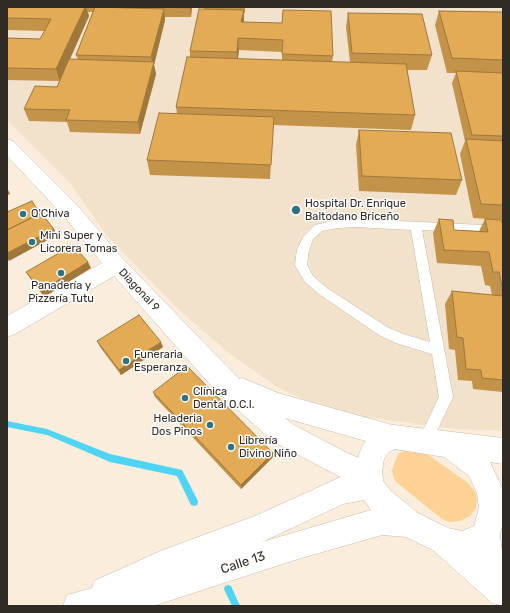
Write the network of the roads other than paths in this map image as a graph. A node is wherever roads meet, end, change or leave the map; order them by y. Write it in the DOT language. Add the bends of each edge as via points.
graph roads {
  1 [pos="7,145"];
  2 [pos="416,225"];
  3 [pos="503,230"];
  4 [pos="116,265"];
  5 [pos="7,327"];
  6 [pos="437,350"];
  7 [pos="223,381"];
  8 [pos="394,437"];
  9 [pos="437,443"];
  10 [pos="503,451"];
  11 [pos="370,479"];
  12 [pos="494,516"];
  13 [pos="408,523"];
  14 [pos="446,542"];
  15 [pos="499,588"];
  16 [pos="77,606"];
  1 -- 4 [label="street, Diagonal 9" via="70,210"];
  2 -- 3 [label="lane"];
  2 -- 6 [label="lane"];
  2 -- 6 [label="lane" via="356,223 319,228 308,237 302,250 301,265 309,279 323,291 383,331"];
  4 -- 5 [label="street"];
  4 -- 7 [label="street, Diagonal 9"];
  6 -- 9 [label="lane" via="446,397"];
  7 -- 8 [label="street, Diagonal 9" via="276,404"];
  7 -- 11 [label="street, Diagonal 9" via="283,433"];
  8 -- 9 [label="street"];
  8 -- 11 [label="street" via="380,444 372,454"];
  9 -- 10 [label="street"];
  9 -- 12 [label="street" via="478,467 490,491"];
  11 -- 13 [label="street" via="381,501"];
  11 -- 16 [label="street, Calle 13" via="259,529 173,560"];
  12 -- 14 [label="street" via="462,545"];
  12 -- 15 [label="street" via="488,557"];
  13 -- 14 [label="street"];
  13 -- 16 [label="street, Calle 13" via="382,521 153,591"];
  14 -- 15 [label="street"];
}
